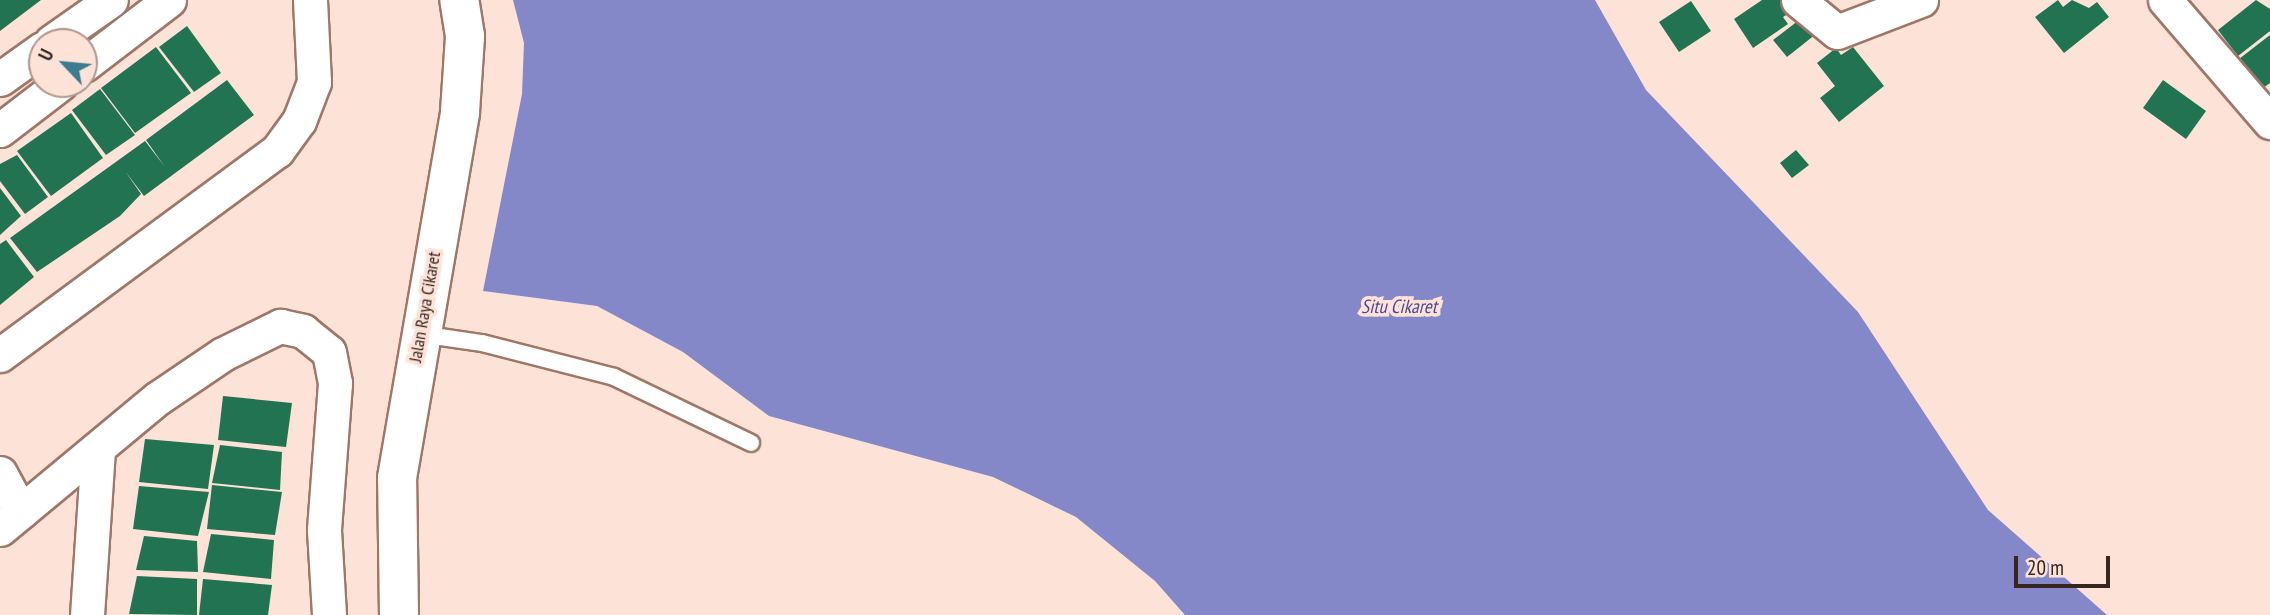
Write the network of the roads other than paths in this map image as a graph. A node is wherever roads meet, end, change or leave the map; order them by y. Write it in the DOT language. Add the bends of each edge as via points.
graph roads {
  1 [pos="111,0"];
  2 [pos="169,0"];
  3 [pos="310,0"];
  4 [pos="459,0"];
  5 [pos="1797,0"];
  6 [pos="1921,0"];
  7 [pos="2165,0"];
  8 [pos="71,28"];
  9 [pos="98,54"];
  10 [pos="28,58"];
  11 [pos="0,79"];
  12 [pos="42,98"];
  13 [pos="2270,122"];
  14 [pos="0,130"];
  15 [pos="420,334"];
  16 [pos="0,355"];
  17 [pos="751,443"];
  18 [pos="98,450"];
  19 [pos="0,473"];
  20 [pos="11,520"];
  21 [pos="87,615"];
  22 [pos="329,615"];
  23 [pos="399,615"];
  1 -- 8 [label="street"];
  2 -- 9 [label="street"];
  3 -- 16 [label="street" via="314,82 299,121 277,151"];
  4 -- 15 [label="main road, Jalan Raya Cikaret" via="464,36 460,112"];
  5 -- 6 [label="street" via="1837,32"];
  7 -- 13 [label="street"];
  10 -- 11 [label="street"];
  12 -- 14 [label="street"];
  15 -- 17 [label="lane" via="482,342 614,377"];
  15 -- 23 [label="main road, Jalan Raya Cikaret" via="397,478"];
  18 -- 20 [label="street"];
  18 -- 21 [label="street"];
  18 -- 22 [label="street" via="223,354 280,326 303,331 329,352 335,383 324,530"];
  19 -- 20 [label="street"];
}
